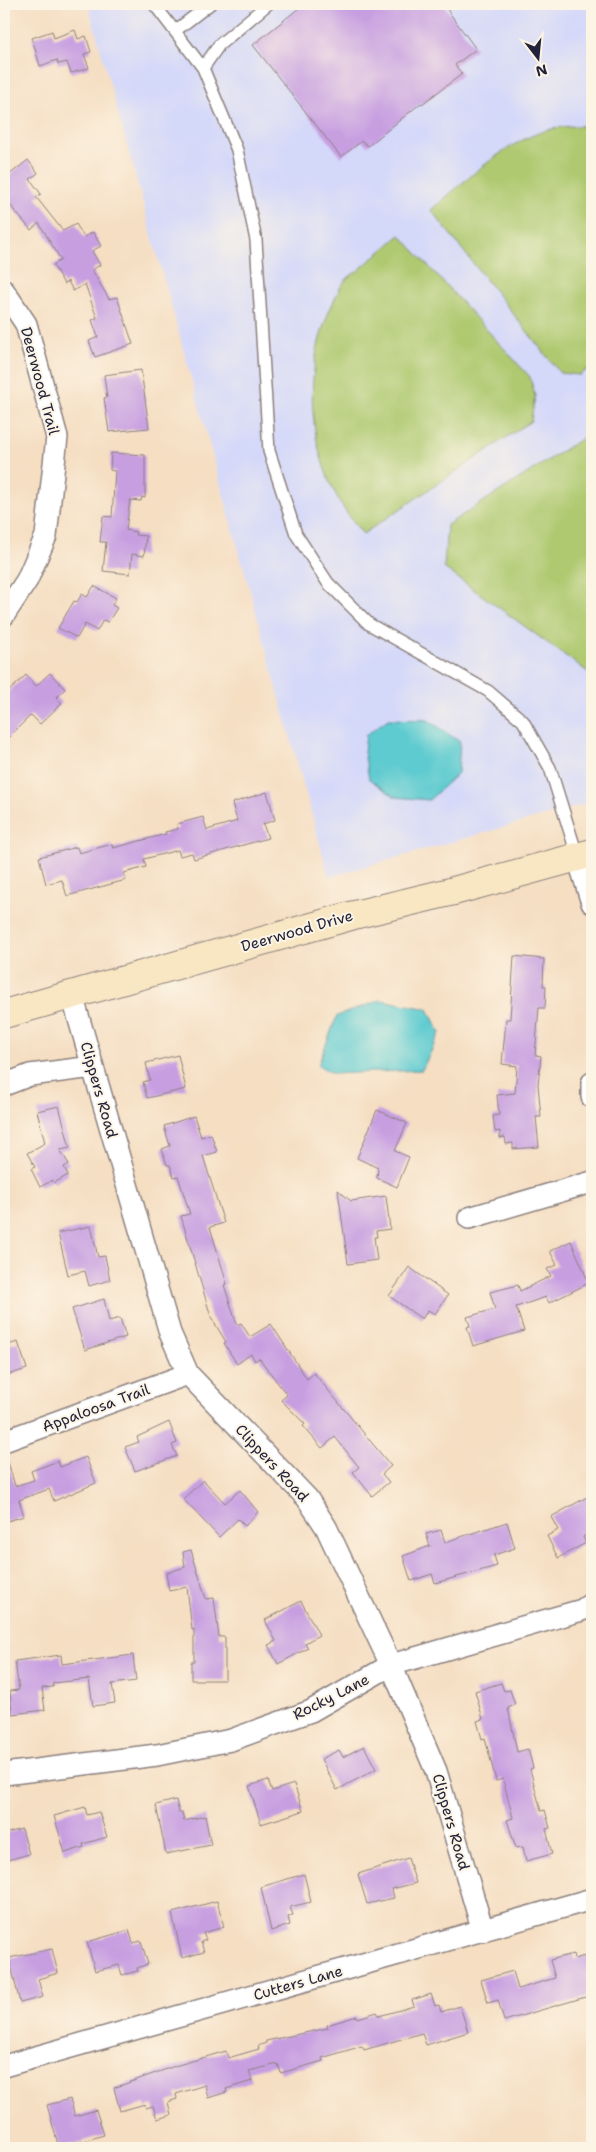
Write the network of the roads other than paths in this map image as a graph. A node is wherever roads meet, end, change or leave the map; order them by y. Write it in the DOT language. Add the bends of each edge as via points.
graph roads {
  1 [pos="154,4"];
  2 [pos="210,4"];
  3 [pos="268,4"];
  4 [pos="175,30"];
  5 [pos="203,68"];
  6 [pos="4,291"];
  7 [pos="4,615"];
  8 [pos="585,855"];
  9 [pos="592,903"];
  10 [pos="72,995"];
  11 [pos="4,1014"];
  12 [pos="93,1068"];
  13 [pos="592,1083"];
  14 [pos="4,1085"];
  15 [pos="592,1097"];
  16 [pos="592,1182"];
  17 [pos="469,1218"];
  18 [pos="188,1374"];
  19 [pos="4,1441"];
  20 [pos="592,1603"];
  21 [pos="391,1665"];
  22 [pos="4,1774"];
  23 [pos="592,1899"];
  24 [pos="483,1931"];
  25 [pos="4,2066"];
  1 -- 4 [label="lane"];
  2 -- 4 [label="lane"];
  3 -- 5 [label="lane" via="219,45"];
  4 -- 5 [label="lane"];
  5 -- 8 [label="lane" via="237,150 256,240 269,451 296,534 328,583 369,624 488,691 523,721 550,768"];
  6 -- 7 [label="street, Deerwood Trail" via="26,324 57,437 46,536 28,580"];
  8 -- 9 [label="street"];
  8 -- 10 [label="street, Deerwood Drive" via="354,914"];
  10 -- 11 [label="street, Deerwood Drive"];
  10 -- 12 [label="street, Clippers Road"];
  12 -- 14 [label="street" via="30,1075"];
  12 -- 18 [label="street, Clippers Road" via="170,1333"];
  13 -- 15 [label="street"];
  16 -- 17 [label="street"];
  18 -- 19 [label="street, Appaloosa Trail"];
  18 -- 21 [label="street, Clippers Road" via="306,1498 326,1527"];
  20 -- 21 [label="street, Rocky Lane" via="582,1610"];
  21 -- 22 [label="street, Rocky Lane" via="311,1711 231,1740 157,1755"];
  21 -- 24 [label="street, Clippers Road" via="436,1771"];
  23 -- 24 [label="street, Cutters Lane"];
  24 -- 25 [label="street, Cutters Lane"];
}
